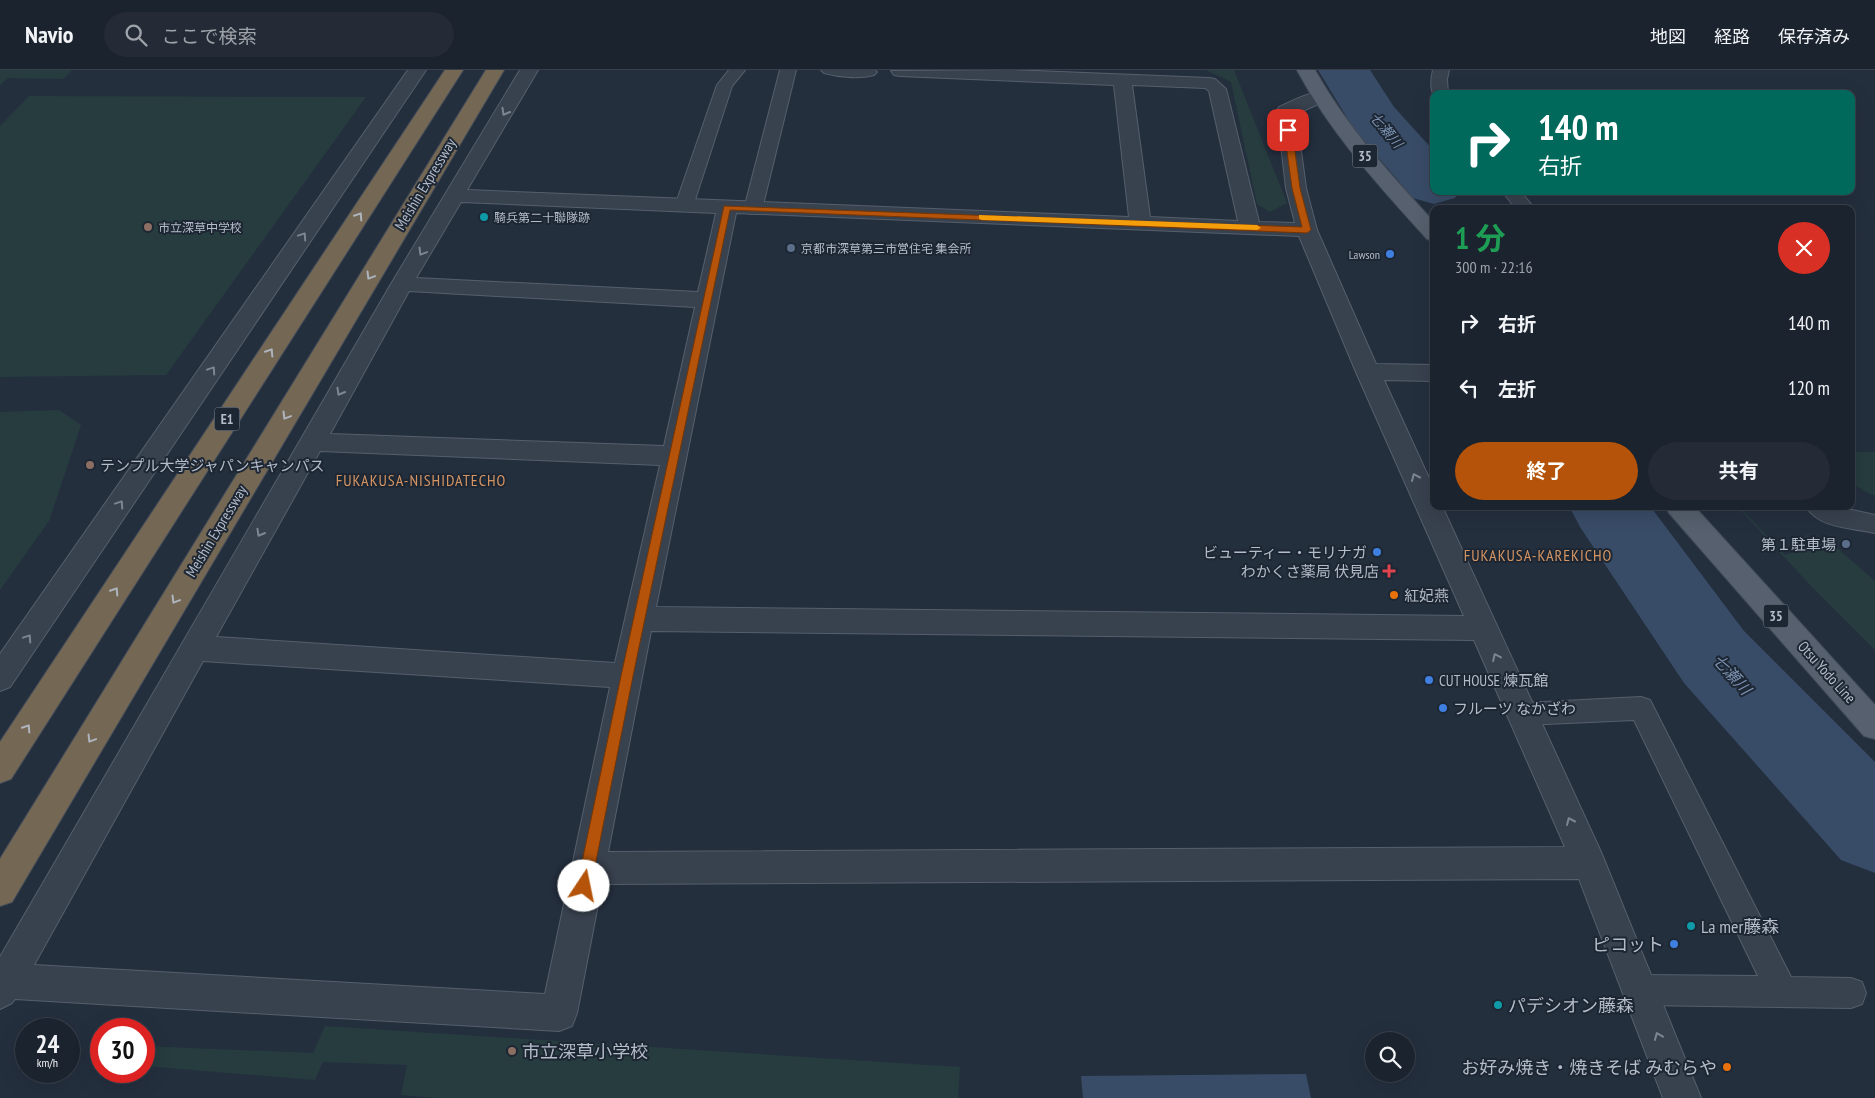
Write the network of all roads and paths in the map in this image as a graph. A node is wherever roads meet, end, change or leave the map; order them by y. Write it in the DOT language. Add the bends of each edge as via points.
graph roads {
  1 [pos="417,70"];
  2 [pos="454,70"];
  3 [pos="495,70"];
  4 [pos="530,70"];
  5 [pos="737,70"];
  6 [pos="788,70"];
  7 [pos="829,70"];
  8 [pos="1306,70"];
  9 [pos="1441,70"];
  10 [pos="900,71"];
  11 [pos="869,72"];
  12 [pos="1094,75"];
  13 [pos="1122,80"];
  14 [pos="1440,90"];
  15 [pos="1320,97"];
  16 [pos="1514,195"];
  17 [pos="455,196"];
  18 [pos="1522,205"];
  19 [pos="684,206"];
  20 [pos="727,208"];
  21 [pos="753,209"];
  22 [pos="1140,223"];
  23 [pos="1250,227"];
  24 [pos="1307,230"];
  25 [pos="1430,231"];
  26 [pos="402,284"];
  27 [pos="708,300"];
  28 [pos="1368,372"];
  29 [pos="1430,373"];
  30 [pos="311,442"];
  31 [pos="674,456"];
  32 [pos="1682,510"];
  33 [pos="1822,510"];
  34 [pos="1875,524"];
  35 [pos="639,618"];
  36 [pos="1483,628"];
  37 [pos="194,648"];
  38 [pos="627,676"];
  39 [pos="0,678"];
  40 [pos="1522,714"];
  41 [pos="1875,726"];
  42 [pos="0,769"];
  43 [pos="1589,863"];
  44 [pos="588,868"];
  45 [pos="0,890"];
  46 [pos="3,986"];
  47 [pos="1639,990"];
  48 [pos="1782,992"];
  49 [pos="1851,993"];
  50 [pos="1682,1098"];
  39 -- 1 [label="street, one-way"];
  42 -- 2 [label="highway, E1, one-way"];
  3 -- 45 [label="highway, Meishin Expressway, one-way"];
  4 -- 17 [label="street, one-way"];
  5 -- 19 [label="lane" via="725,84"];
  6 -- 21 [label="lane"];
  7 -- 11 [label="lane"];
  8 -- 15 [label="main road, 35"];
  9 -- 14 [label="lane"];
  10 -- 12 [label="street"];
  12 -- 13 [label="street"];
  13 -- 22 [label="street"];
  13 -- 23 [label="street" via="1196,81 1215,86"];
  15 -- 24 [label="street" via="1286,111 1296,188"];
  15 -- 25 [label="main road, 35" via="1380,176"];
  16 -- 18 [label="lane"];
  17 -- 19 [label="street"];
  17 -- 26 [label="street, one-way"];
  19 -- 20 [label="street"];
  20 -- 21 [label="street"];
  20 -- 27 [label="street"];
  21 -- 22 [label="street"];
  22 -- 23 [label="street"];
  23 -- 24 [label="street"];
  24 -- 28 [label="street"];
  26 -- 27 [label="street"];
  26 -- 30 [label="street, one-way"];
  27 -- 31 [label="street"];
  28 -- 29 [label="street"];
  36 -- 28 [label="street, one-way"];
  30 -- 31 [label="street"];
  30 -- 37 [label="street, one-way"];
  31 -- 35 [label="street"];
  32 -- 41 [label="main road, Otsu Yodo Line / 35"];
  33 -- 34 [label="lane"];
  35 -- 36 [label="street"];
  35 -- 38 [label="street"];
  40 -- 36 [label="street, one-way"];
  37 -- 38 [label="street"];
  37 -- 46 [label="street"];
  38 -- 44 [label="street"];
  43 -- 40 [label="street, one-way"];
  40 -- 48 [label="lane" via="1641,708"];
  43 -- 44 [label="street"];
  43 -- 47 [label="street"];
  44 -- 46 [label="street" via="560,1013"];
  47 -- 48 [label="lane"];
  50 -- 47 [label="street, one-way"];
  48 -- 49 [label="lane"];
}
